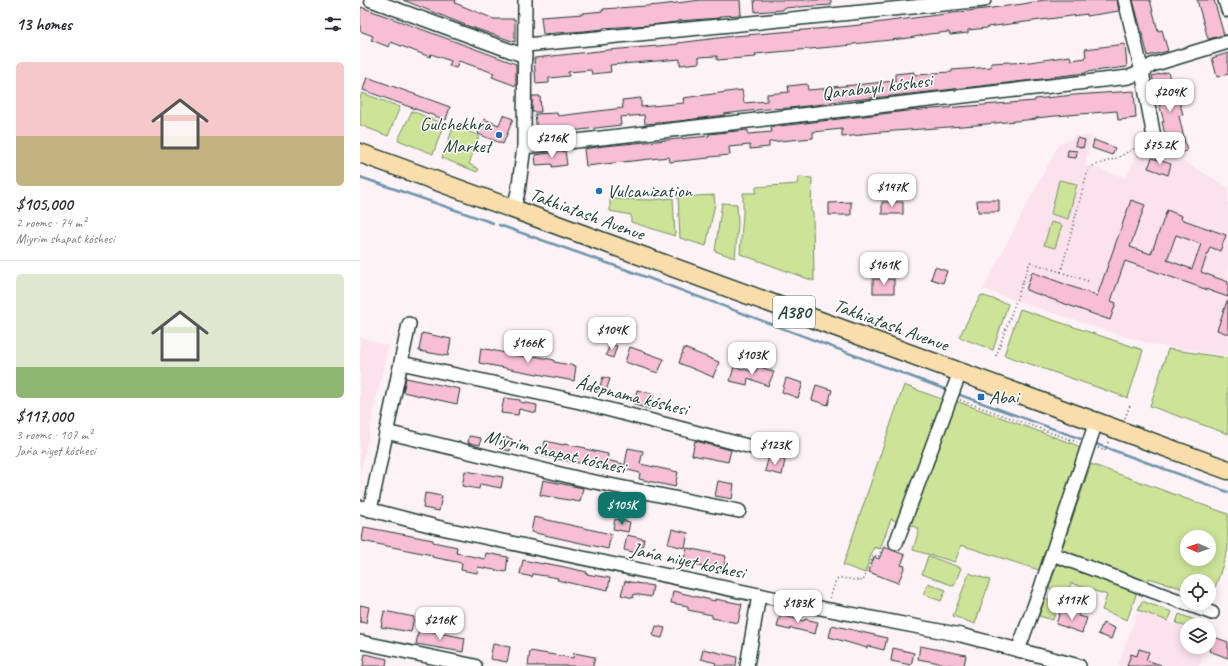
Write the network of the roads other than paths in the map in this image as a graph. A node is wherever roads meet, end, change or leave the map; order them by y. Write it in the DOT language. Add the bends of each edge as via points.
graph roads {
  1 [pos="371,0"];
  2 [pos="525,0"];
  3 [pos="984,0"];
  4 [pos="1125,0"];
  5 [pos="1225,0"];
  6 [pos="1228,10"];
  7 [pos="1228,42"];
  8 [pos="525,51"];
  9 [pos="1142,72"];
  10 [pos="1155,144"];
  11 [pos="524,147"];
  12 [pos="360,153"];
  13 [pos="513,210"];
  14 [pos="408,324"];
  15 [pos="401,363"];
  16 [pos="960,372"];
  17 [pos="1096,422"];
  18 [pos="386,432"];
  19 [pos="759,449"];
  20 [pos="1228,470"];
  21 [pos="365,509"];
  22 [pos="738,511"];
  23 [pos="896,543"];
  24 [pos="1052,554"];
  25 [pos="759,595"];
  26 [pos="1212,613"];
  27 [pos="360,642"];
  28 [pos="1018,650"];
  29 [pos="475,666"];
  30 [pos="747,666"];
  31 [pos="1079,666"];
  1 -- 8 [label="street"];
  2 -- 8 [label="street"];
  3 -- 8 [label="street"];
  4 -- 9 [label="street"];
  5 -- 6 [label="street"];
  7 -- 9 [label="street, Qarabaylı kóshesi" via="1152,65"];
  8 -- 11 [label="street"];
  9 -- 10 [label="street"];
  9 -- 11 [label="street, Qarabaylı kóshesi" via="1129,77"];
  11 -- 13 [label="street"];
  12 -- 13 [label="highway, Takhiatash Avenue / A380"];
  13 -- 16 [label="highway, Takhiatash Avenue / A380"];
  14 -- 15 [label="street"];
  15 -- 18 [label="street"];
  15 -- 19 [label="street, Ádepnama kóshesi" via="580,402"];
  16 -- 17 [label="highway, Takhiatash Avenue / A380"];
  16 -- 23 [label="street"];
  17 -- 20 [label="highway, Takhiatash Avenue / A380"];
  17 -- 24 [label="street"];
  18 -- 21 [label="street"];
  18 -- 22 [label="street, Miyrim shapat kóshesi" via="585,480"];
  21 -- 25 [label="street, Jańa niyet kóshesi" via="494,540"];
  24 -- 26 [label="street"];
  24 -- 28 [label="street"];
  25 -- 28 [label="street, Jańa niyet kóshesi" via="961,635"];
  25 -- 30 [label="street"];
  27 -- 29 [label="street"];
  28 -- 31 [label="street, Jańa niyet kóshesi"];
}
